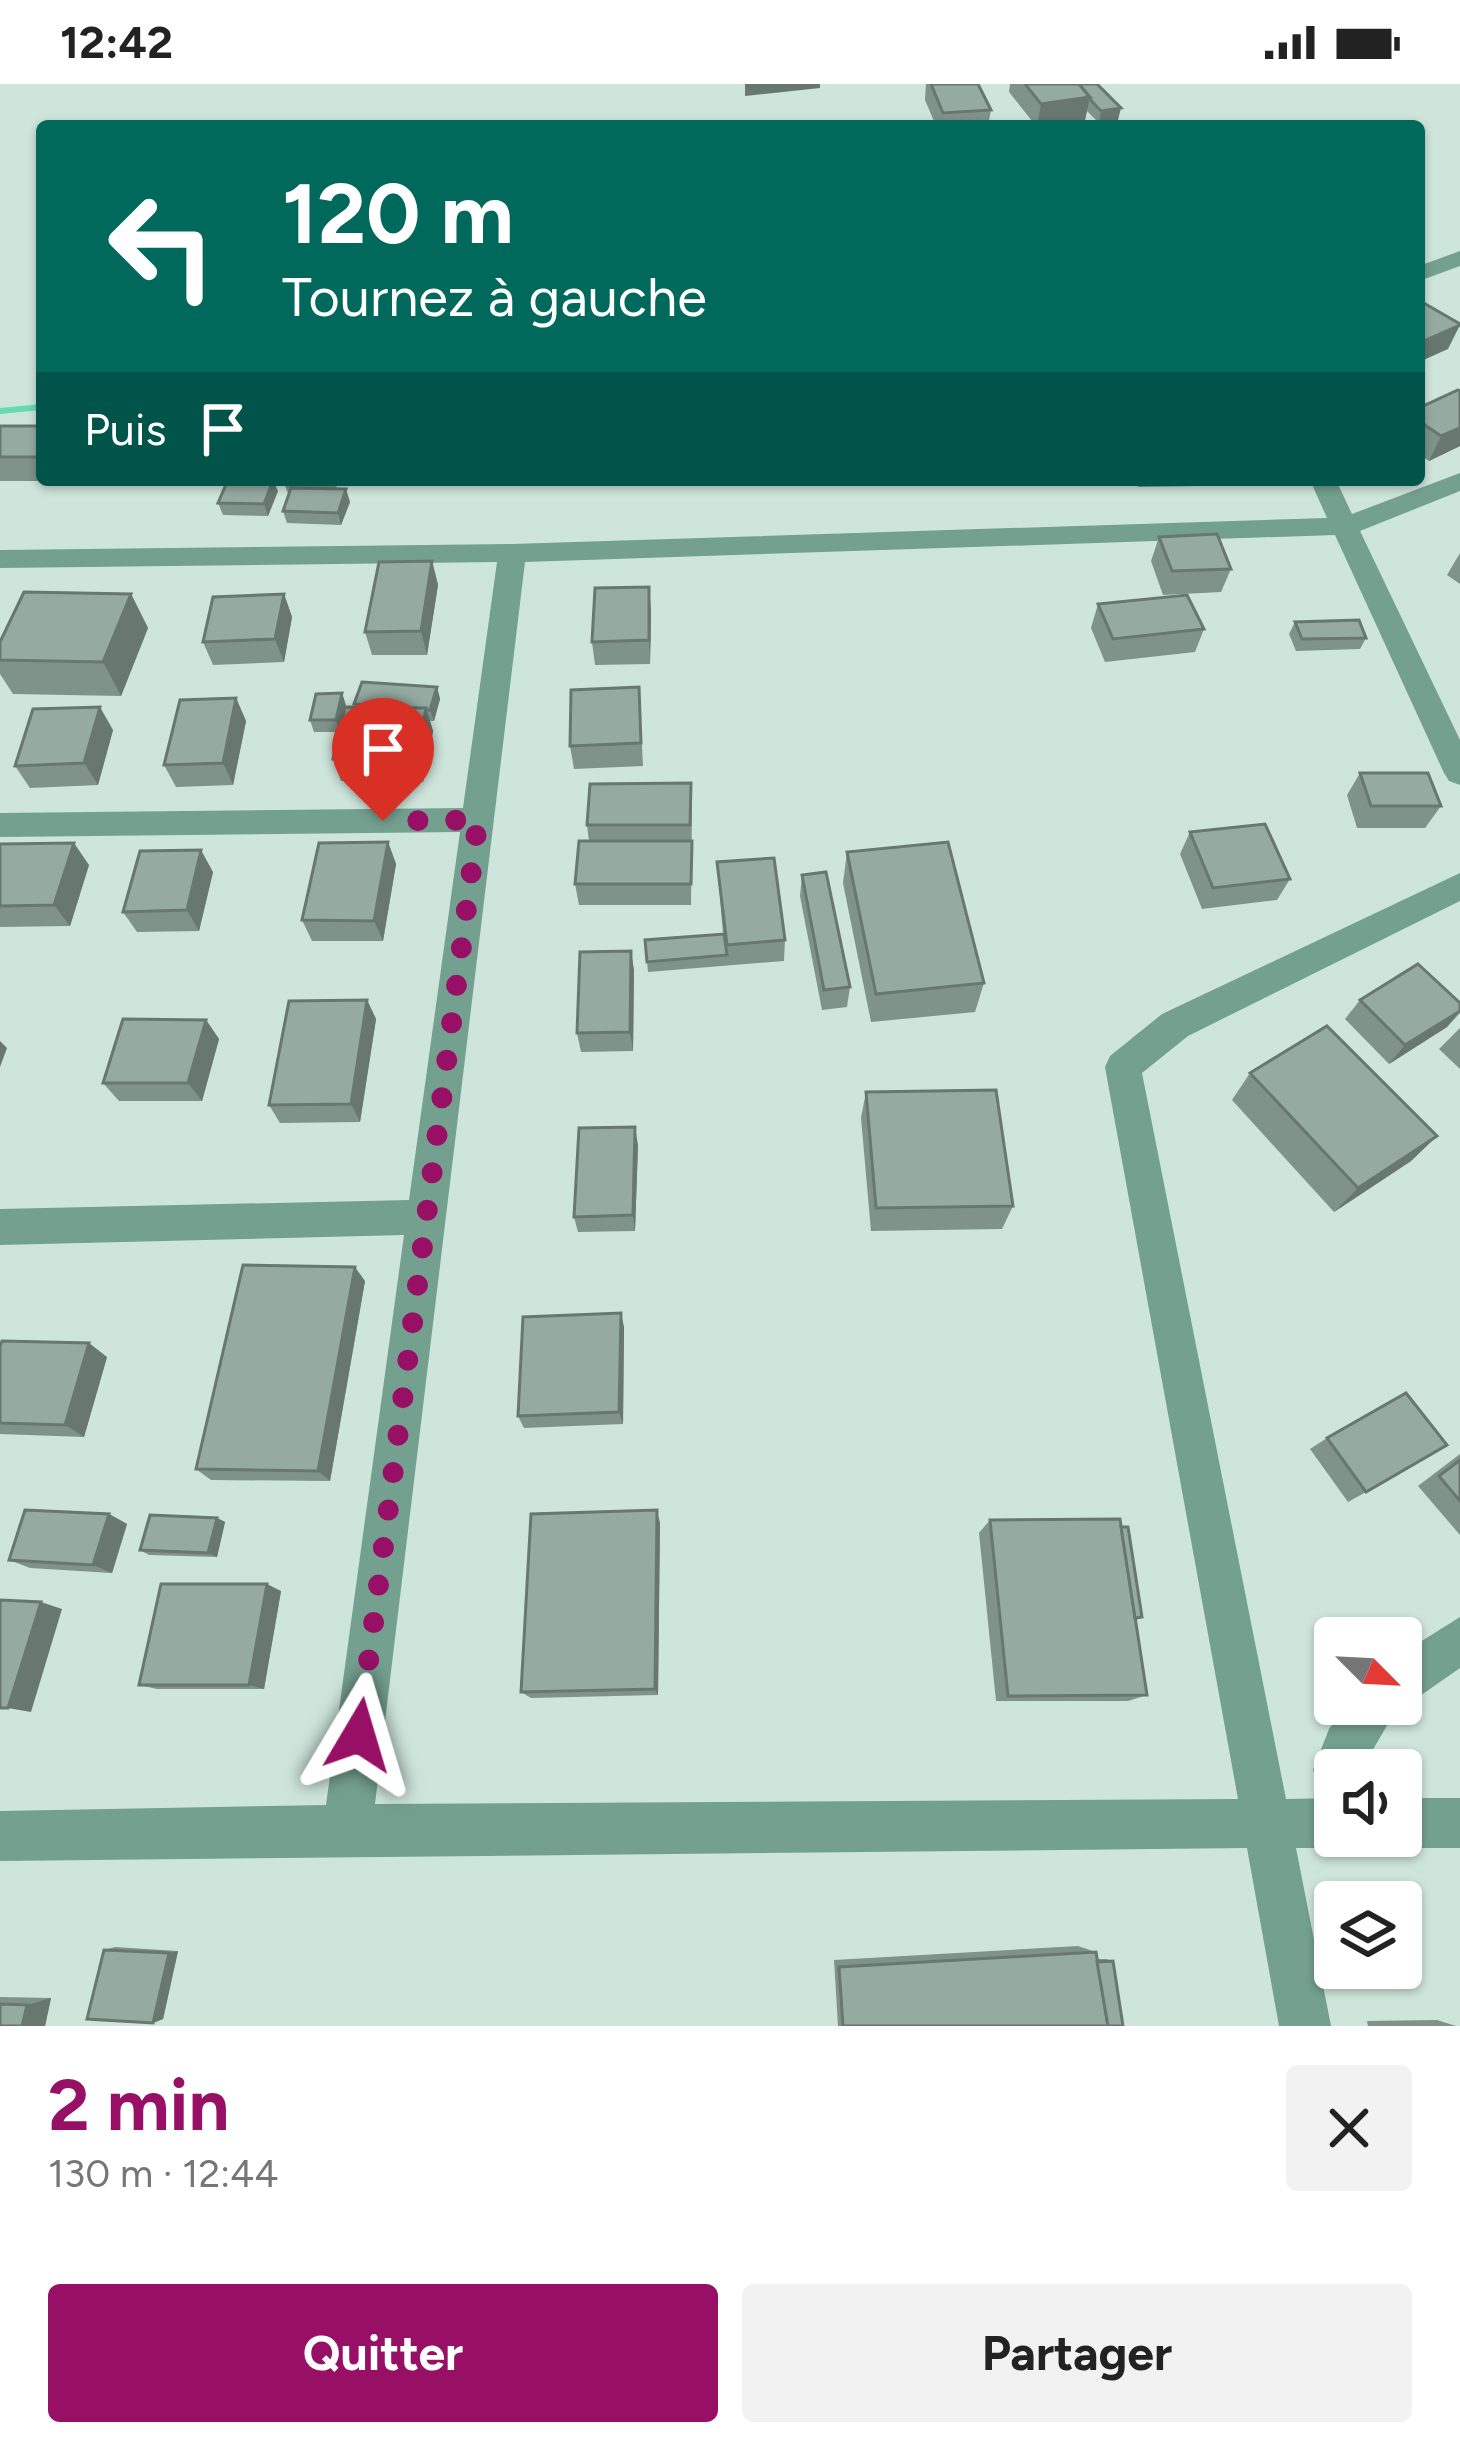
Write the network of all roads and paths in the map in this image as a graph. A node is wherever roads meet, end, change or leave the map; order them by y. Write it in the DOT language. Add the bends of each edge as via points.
graph roads {
  1 [pos="1460,258"];
  2 [pos="1425,272"];
  3 [pos="1460,481"];
  4 [pos="1326,486"];
  5 [pos="1347,526"];
  6 [pos="512,553"];
  7 [pos="0,559"];
  8 [pos="1460,773"];
  9 [pos="478,820"];
  10 [pos="0,825"];
  11 [pos="1460,886"];
  12 [pos="426,1217"];
  13 [pos="0,1227"];
  14 [pos="1460,1640"];
  15 [pos="1422,1667"];
  16 [pos="1267,1822"];
  17 [pos="1314,1823"];
  18 [pos="1422,1823"];
  19 [pos="1460,1823"];
  20 [pos="347,1829"];
  21 [pos="0,1836"];
  22 [pos="1305,2026"];
  1 -- 2 [label="street"];
  3 -- 5 [label="street"];
  4 -- 5 [label="street"];
  5 -- 6 [label="street"];
  5 -- 8 [label="street"];
  6 -- 7 [label="street"];
  6 -- 9 [label="street"];
  9 -- 10 [label="street"];
  9 -- 12 [label="street"];
  11 -- 16 [label="street" via="1174,1025 1123,1067"];
  12 -- 13 [label="street"];
  12 -- 20 [label="street"];
  14 -- 15 [label="street"];
  16 -- 17 [label="street"];
  16 -- 20 [label="street"];
  16 -- 22 [label="street"];
  18 -- 19 [label="street"];
  20 -- 21 [label="street"];
}
